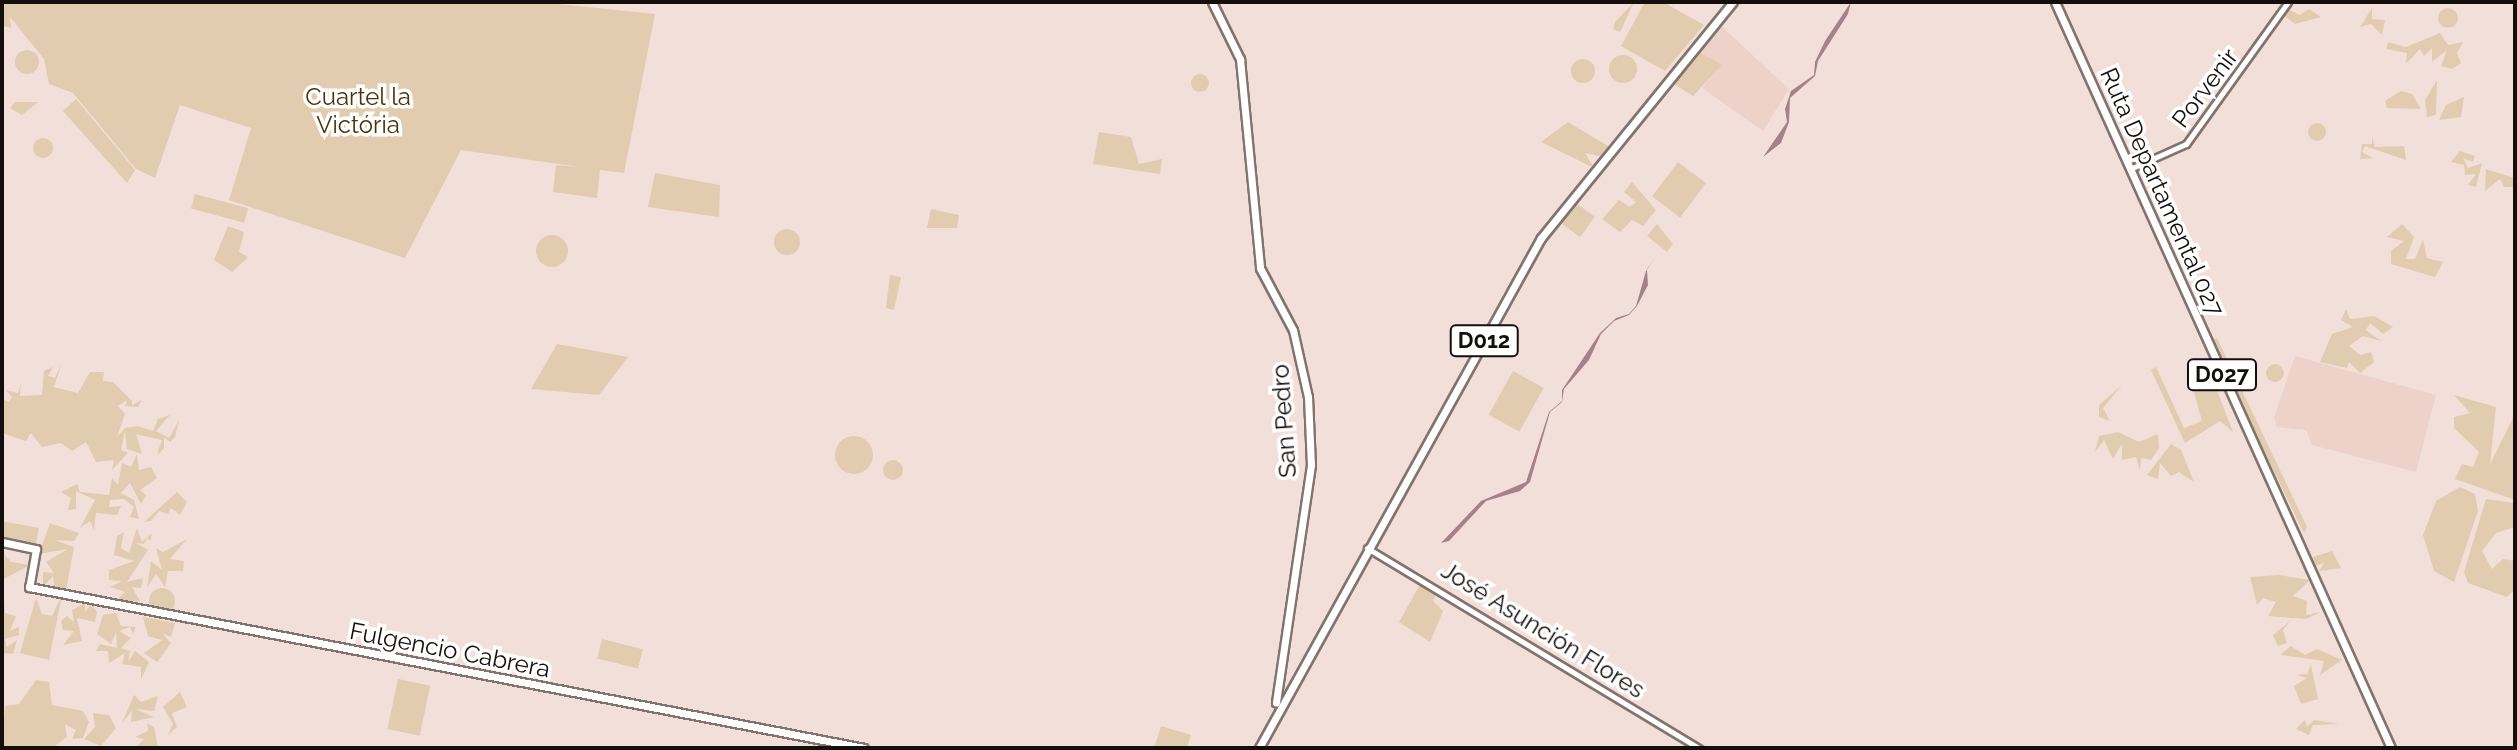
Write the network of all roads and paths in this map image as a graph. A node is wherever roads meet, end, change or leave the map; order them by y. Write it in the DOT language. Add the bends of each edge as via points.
graph roads {
  1 [pos="1212,2"];
  2 [pos="1733,2"];
  3 [pos="2055,2"];
  4 [pos="2288,2"];
  5 [pos="2129,169"];
  6 [pos="2,542"];
  7 [pos="1366,548"];
  8 [pos="1282,686"];
  9 [pos="864,748"];
  10 [pos="1259,748"];
  11 [pos="1699,748"];
  12 [pos="2391,748"];
  1 -- 8 [label="main road, San Pedro" via="1240,59 1260,268 1293,330 1308,397 1310,475"];
  2 -- 7 [label="main road, D012" via="1547,228"];
  3 -- 5 [label="main road, Ruta Departamental 027 / D027"];
  4 -- 5 [label="street, Porvenir" via="2186,144"];
  5 -- 12 [label="main road, Ruta Departamental 027 / D027"];
  6 -- 9 [label="main road, Fulgencio Cabrera" via="36,549 29,587"];
  7 -- 8 [label="main road, D012"];
  7 -- 11 [label="street, José Asunción Flores"];
  8 -- 10 [label="main road, D012"];
}
